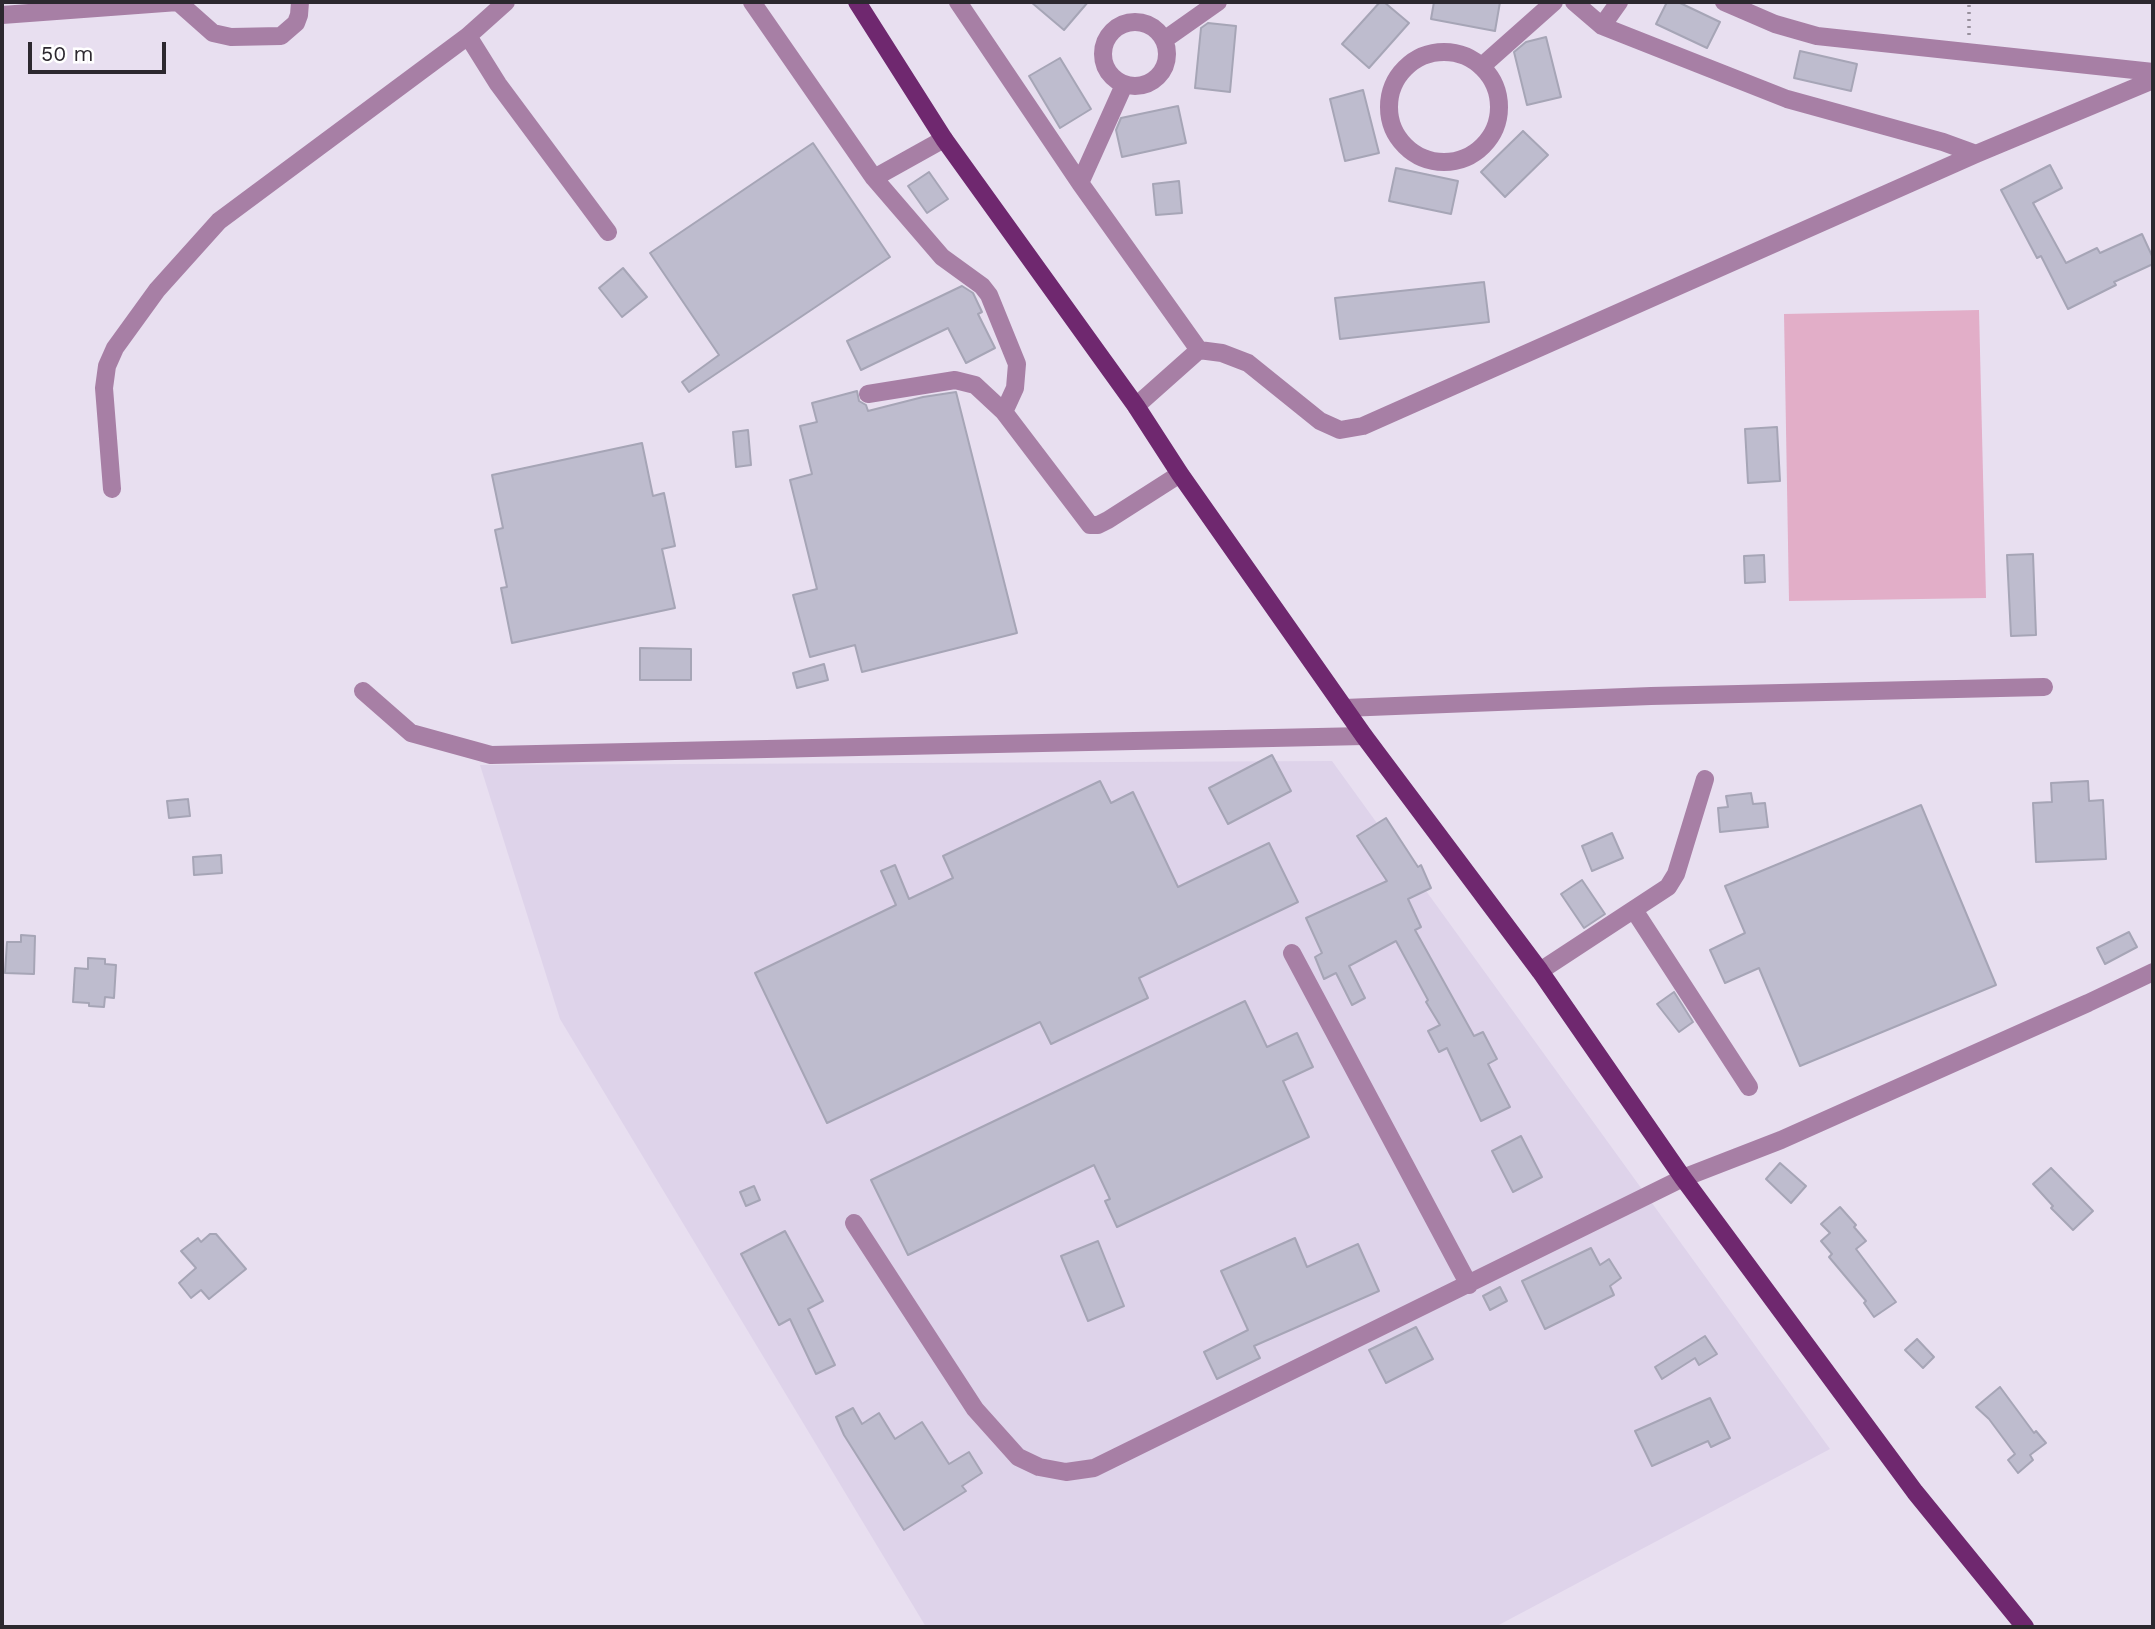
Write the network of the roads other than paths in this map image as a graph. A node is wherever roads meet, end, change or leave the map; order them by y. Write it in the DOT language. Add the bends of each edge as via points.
graph roads {
  1 [pos="178,2"];
  2 [pos="300,2"];
  3 [pos="506,2"];
  4 [pos="752,2"];
  5 [pos="857,2"];
  6 [pos="958,2"];
  7 [pos="1218,2"];
  8 [pos="1554,2"];
  9 [pos="1574,2"];
  10 [pos="1619,2"];
  11 [pos="1724,2"];
  12 [pos="2,15"];
  13 [pos="1602,26"];
  14 [pos="468,36"];
  15 [pos="1164,40"];
  16 [pos="1482,66"];
  17 [pos="2153,72"];
  18 [pos="2153,79"];
  19 [pos="1124,85"];
  20 [pos="944,139"];
  21 [pos="1976,153"];
  22 [pos="874,178"];
  23 [pos="1080,183"];
  24 [pos="608,232"];
  25 [pos="1199,350"];
  26 [pos="868,394"];
  27 [pos="1136,406"];
  28 [pos="1004,412"];
  29 [pos="1180,474"];
  30 [pos="112,489"];
  31 [pos="2044,687"];
  32 [pos="362,691"];
  33 [pos="1345,708"];
  34 [pos="1364,736"];
  35 [pos="1705,779"];
  36 [pos="1634,910"];
  37 [pos="1292,953"];
  38 [pos="1540,971"];
  39 [pos="2153,972"];
  40 [pos="1749,1087"];
  41 [pos="1683,1178"];
  42 [pos="854,1223"];
  43 [pos="1469,1285"];
  44 [pos="2025,1627"];
  1 -- 2 [label="street" via="213,33 231,37 281,36 296,23"];
  1 -- 12 [label="street"];
  3 -- 14 [label="street"];
  4 -- 22 [label="street"];
  5 -- 20 [label="main road"];
  6 -- 23 [label="street"];
  7 -- 15 [label="street"];
  8 -- 16 [label="street"];
  9 -- 13 [label="street"];
  10 -- 13 [label="street"];
  11 -- 17 [label="street" via="1817,36"];
  13 -- 21 [label="street" via="1787,99"];
  14 -- 24 [label="street"];
  14 -- 30 [label="street" via="219,221 157,290 107,366 104,388"];
  15 -- 19 [label="street" via="1168,52 1159,76 1149,84"];
  15 -- 19 [label="street" via="1146,23 1120,25 1110,32 1102,56 1105,68"];
  16 -- 16 [label="street" via="1463,55 1441,52 1420,57 1403,70 1392,89 1389,110 1394,131 1407,148 1426,159 1447,162 1468,157 1486,144 1497,126 1500,104 1495,83"];
  18 -- 21 [label="street"];
  19 -- 23 [label="street"];
  20 -- 22 [label="street"];
  20 -- 27 [label="main road"];
  21 -- 25 [label="street" via="1363,426 1340,430 1320,421 1248,363"];
  22 -- 28 [label="street" via="935,250 989,295 1017,364 1015,388"];
  23 -- 25 [label="street"];
  25 -- 27 [label="street"];
  26 -- 28 [label="street" via="955,380 975,384"];
  27 -- 29 [label="main road"];
  28 -- 29 [label="street" via="1090,525 1108,520"];
  29 -- 33 [label="main road"];
  31 -- 33 [label="street"];
  32 -- 34 [label="street" via="411,733 491,755"];
  33 -- 34 [label="main road"];
  34 -- 38 [label="main road"];
  35 -- 36 [label="street" via="1676,874 1668,887"];
  36 -- 38 [label="street"];
  36 -- 40 [label="street"];
  37 -- 43 [label="street"];
  38 -- 41 [label="main road"];
  39 -- 41 [label="street" via="1781,1140"];
  41 -- 43 [label="street"];
  41 -- 44 [label="main road" via="1915,1492"];
  42 -- 43 [label="street" via="975,1409 1017,1457 1066,1472 1094,1468"];
}
